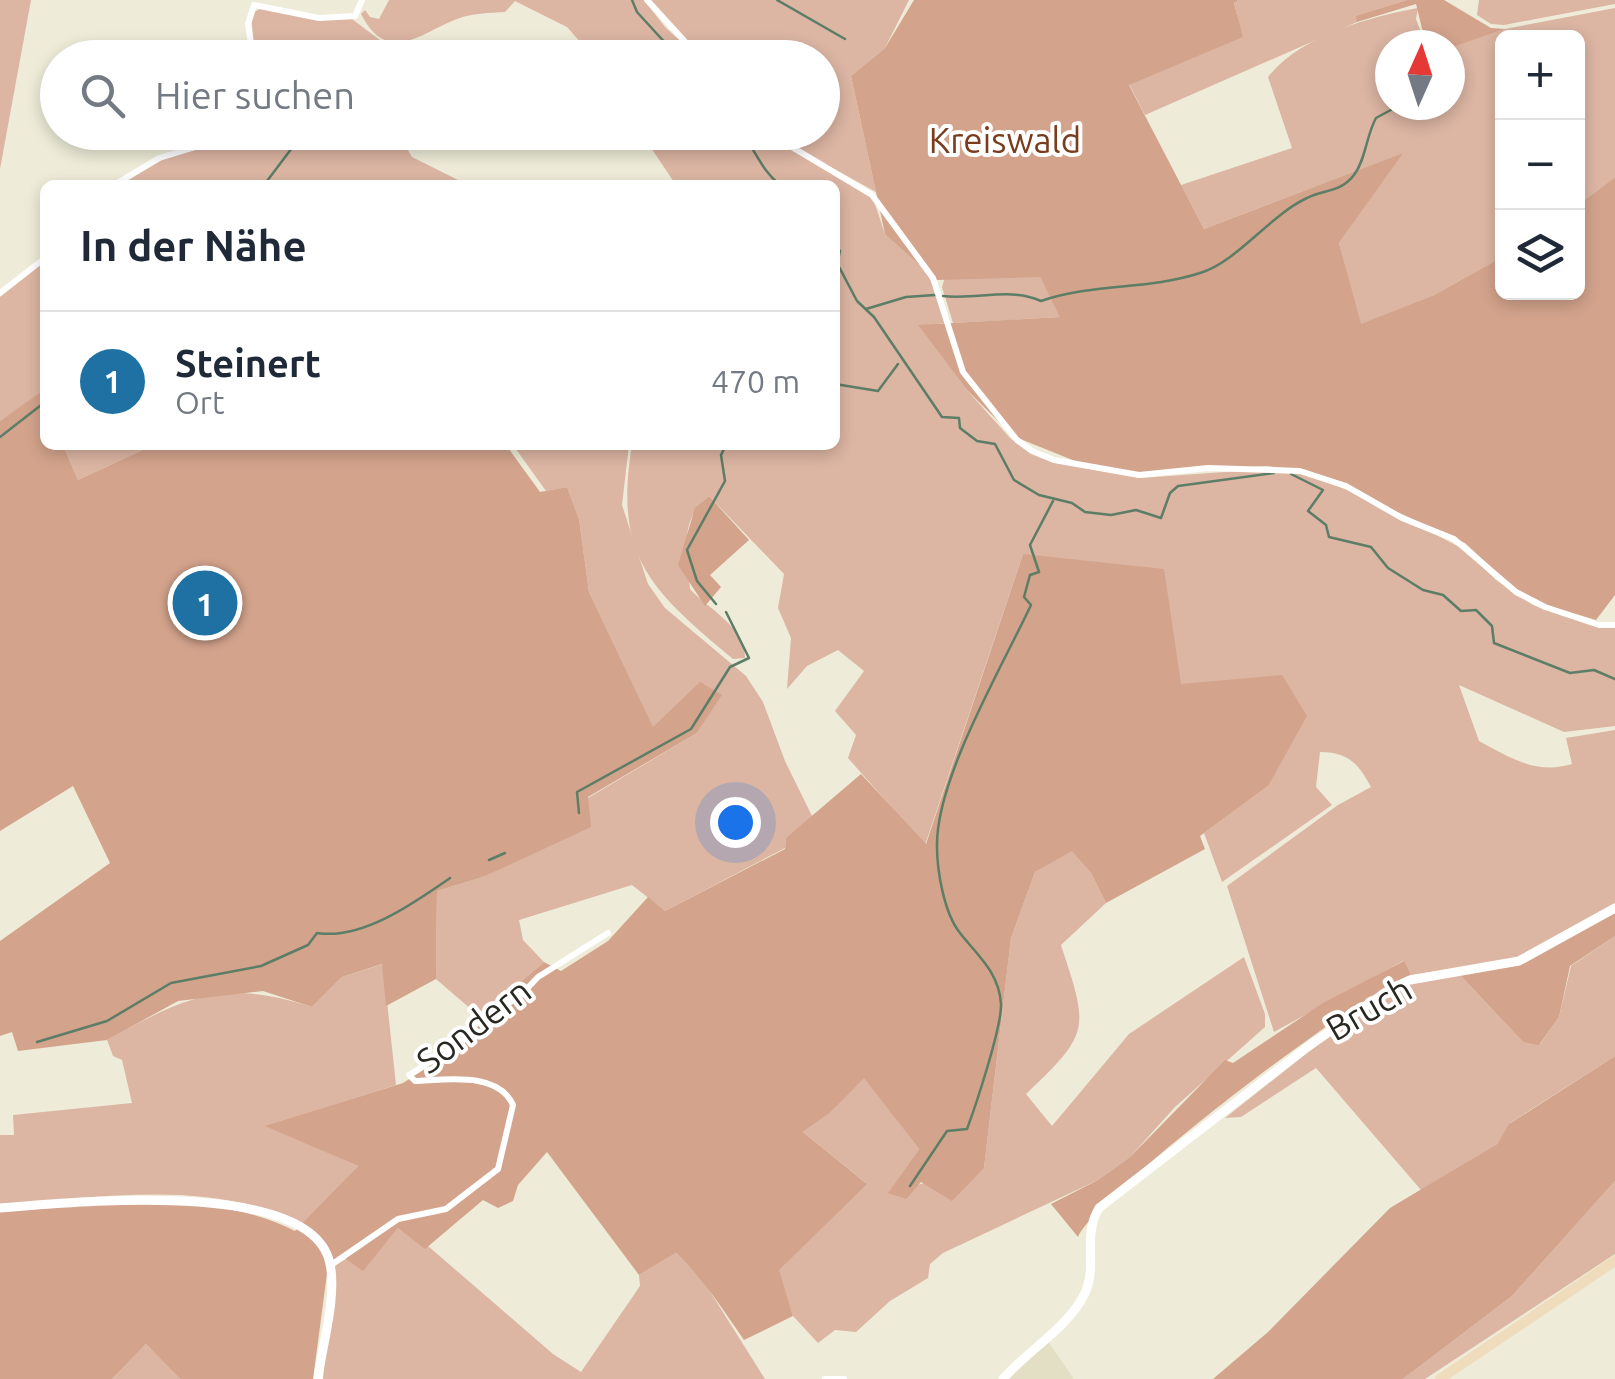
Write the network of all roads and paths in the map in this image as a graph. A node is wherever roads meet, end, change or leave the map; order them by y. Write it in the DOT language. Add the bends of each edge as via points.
graph roads {
  1 [pos="362,0"];
  2 [pos="647,0"];
  3 [pos="250,40"];
  4 [pos="684,40"];
  5 [pos="185,150"];
  6 [pos="799,150"];
  7 [pos="122,180"];
  8 [pos="40,262"];
  9 [pos="0,293"];
  10 [pos="1615,625"];
  11 [pos="1615,908"];
  12 [pos="608,933"];
  13 [pos="0,1208"];
  14 [pos="1615,1261"];
  15 [pos="331,1265"];
  16 [pos="318,1379"];
  17 [pos="825,1379"];
  18 [pos="844,1379"];
  19 [pos="1002,1379"];
  20 [pos="1440,1379"];
  1 -- 3 [label="street" via="355,16 338,20 254,5"];
  2 -- 4 [label="street"];
  5 -- 7 [label="street"];
  6 -- 10 [label="street" via="862,187 884,209 933,278 962,372 1032,452 1139,475 1208,468 1300,471 1346,486 1454,540 1516,592 1599,625"];
  8 -- 9 [label="street"];
  11 -- 19 [label="street, Bruch" via="1519,961 1392,988 1306,1048 1100,1208 1088,1235 1085,1293"];
  12 -- 15 [label="street, Sondern" via="538,976 462,1042 408,1076 503,1089 513,1115 498,1168 446,1209 398,1219"];
  13 -- 15 [label="street" via="106,1200 239,1206 310,1232"];
  14 -- 20 [label="main road"];
  15 -- 16 [label="street"];
  17 -- 18 [label="street"];
}
